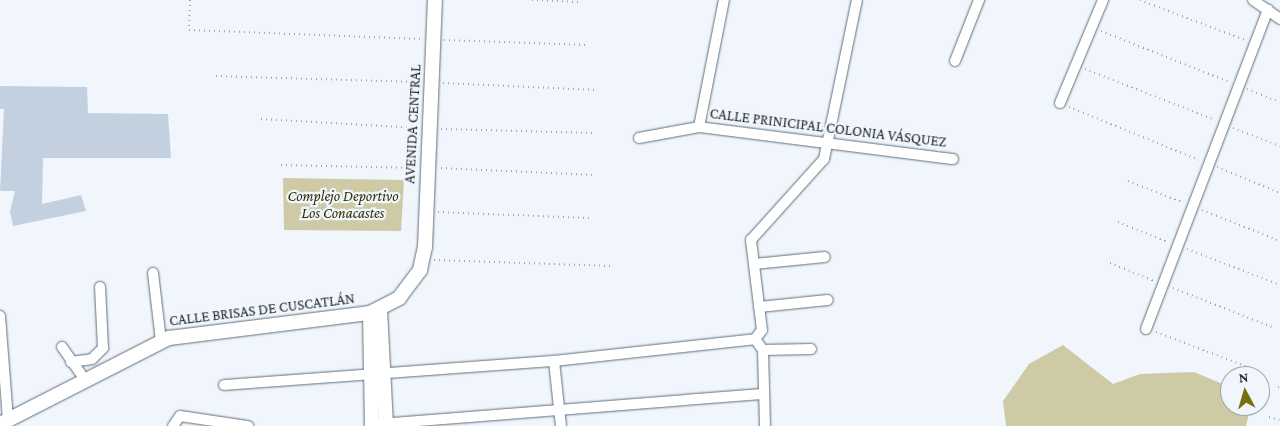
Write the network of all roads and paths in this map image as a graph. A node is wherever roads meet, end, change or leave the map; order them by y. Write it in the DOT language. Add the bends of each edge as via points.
graph roads {
  1 [pos="190,0"];
  2 [pos="435,0"];
  3 [pos="532,0"];
  4 [pos="724,0"];
  5 [pos="857,0"];
  6 [pos="979,0"];
  7 [pos="1103,0"];
  8 [pos="1140,0"];
  9 [pos="1253,0"];
  10 [pos="580,2"];
  11 [pos="1268,9"];
  12 [pos="1280,19"];
  13 [pos="1092,27"];
  14 [pos="433,40"];
  15 [pos="1254,43"];
  16 [pos="589,44"];
  17 [pos="955,61"];
  18 [pos="1076,65"];
  19 [pos="216,76"];
  20 [pos="432,82"];
  21 [pos="1238,85"];
  22 [pos="598,90"];
  23 [pos="1280,102"];
  24 [pos="1060,103"];
  25 [pos="261,119"];
  26 [pos="1222,123"];
  27 [pos="699,127"];
  28 [pos="430,128"];
  29 [pos="596,133"];
  30 [pos="639,138"];
  31 [pos="825,144"];
  32 [pos="1280,146"];
  33 [pos="953,159"];
  34 [pos="1207,163"];
  35 [pos="281,165"];
  36 [pos="427,168"];
  37 [pos="594,175"];
  38 [pos="1128,181"];
  39 [pos="1280,193"];
  40 [pos="1192,206"];
  41 [pos="426,212"];
  42 [pos="590,218"];
  43 [pos="1118,222"];
  44 [pos="1280,241"];
  45 [pos="1177,245"];
  46 [pos="825,257"];
  47 [pos="422,260"];
  48 [pos="1110,263"];
  49 [pos="754,264"];
  50 [pos="613,266"];
  51 [pos="153,273"];
  52 [pos="1163,284"];
  53 [pos="1280,285"];
  54 [pos="100,287"];
  55 [pos="828,300"];
  56 [pos="759,307"];
  57 [pos="375,312"];
  58 [pos="0,316"];
  59 [pos="1274,328"];
  60 [pos="1146,329"];
  61 [pos="755,339"];
  62 [pos="160,341"];
  63 [pos="62,347"];
  64 [pos="811,349"];
  65 [pos="763,350"];
  66 [pos="554,361"];
  67 [pos="71,362"];
  68 [pos="1245,366"];
  69 [pos="378,374"];
  70 [pos="84,380"];
  71 [pos="224,385"];
  72 [pos="762,394"];
  73 [pos="560,410"];
  74 [pos="1269,417"];
  75 [pos="1280,420"];
  76 [pos="4,422"];
  77 [pos="379,425"];
  78 [pos="173,426"];
  79 [pos="248,426"];
  80 [pos="561,426"];
  81 [pos="765,426"];
  1 -- 14 [label="path" via="189,30"];
  2 -- 14 [label="street, AVENIDA CENTRAL"];
  3 -- 10 [label="path"];
  4 -- 27 [label="street"];
  5 -- 31 [label="street"];
  6 -- 17 [label="street"];
  7 -- 13 [label="street"];
  8 -- 15 [label="path"];
  9 -- 11 [label="street"];
  11 -- 12 [label="street"];
  11 -- 15 [label="street"];
  13 -- 18 [label="street"];
  13 -- 21 [label="path"];
  14 -- 16 [label="path"];
  14 -- 20 [label="street, AVENIDA CENTRAL"];
  15 -- 21 [label="street"];
  18 -- 24 [label="street"];
  18 -- 26 [label="path"];
  19 -- 20 [label="path"];
  20 -- 22 [label="path"];
  20 -- 28 [label="street, AVENIDA CENTRAL"];
  21 -- 23 [label="path"];
  21 -- 26 [label="street"];
  24 -- 34 [label="path"];
  25 -- 28 [label="path"];
  26 -- 32 [label="path"];
  26 -- 34 [label="street"];
  27 -- 30 [label="street, CALLE PRINICIPAL COLONIA VÁSQUEZ"];
  27 -- 31 [label="street, CALLE PRINICIPAL COLONIA VÁSQUEZ"];
  28 -- 29 [label="path"];
  28 -- 36 [label="street, AVENIDA CENTRAL"];
  31 -- 33 [label="street, CALLE PRINICIPAL COLONIA VÁSQUEZ"];
  31 -- 49 [label="street" via="824,159 754,234"];
  34 -- 39 [label="path"];
  34 -- 40 [label="street"];
  35 -- 36 [label="path"];
  36 -- 37 [label="path"];
  36 -- 41 [label="street, AVENIDA CENTRAL"];
  38 -- 40 [label="path"];
  40 -- 44 [label="path"];
  40 -- 45 [label="street"];
  41 -- 42 [label="path"];
  41 -- 47 [label="street, AVENIDA CENTRAL"];
  43 -- 45 [label="path"];
  45 -- 52 [label="street"];
  45 -- 53 [label="path"];
  46 -- 49 [label="street"];
  47 -- 50 [label="path"];
  47 -- 57 [label="street, AVENIDA CENTRAL" via="408,288"];
  48 -- 52 [label="path"];
  49 -- 56 [label="street"];
  51 -- 62 [label="street"];
  52 -- 59 [label="path"];
  52 -- 60 [label="street"];
  54 -- 67 [label="street" via="103,348 92,359"];
  55 -- 56 [label="street"];
  56 -- 61 [label="street" via="761,333"];
  57 -- 62 [label="street, CALLE BRISAS DE CUSCATLÁN" via="226,328"];
  57 -- 69 [label="street"];
  58 -- 76 [label="street"];
  60 -- 68 [label="path"];
  61 -- 65 [label="street"];
  61 -- 66 [label="street"];
  62 -- 70 [label="street, CALLE BRISAS DE CUSCATLÁN"];
  63 -- 67 [label="street"];
  64 -- 65 [label="street"];
  65 -- 72 [label="street"];
  66 -- 69 [label="street"];
  66 -- 73 [label="street"];
  67 -- 70 [label="street"];
  69 -- 71 [label="street"];
  69 -- 77 [label="street"];
  70 -- 76 [label="street, CALLE BRISAS DE CUSCATLÁN"];
  72 -- 73 [label="street"];
  72 -- 81 [label="street"];
  73 -- 77 [label="street"];
  73 -- 80 [label="street"];
  74 -- 75 [label="path"];
  78 -- 79 [label="street" via="180,416"];
}
